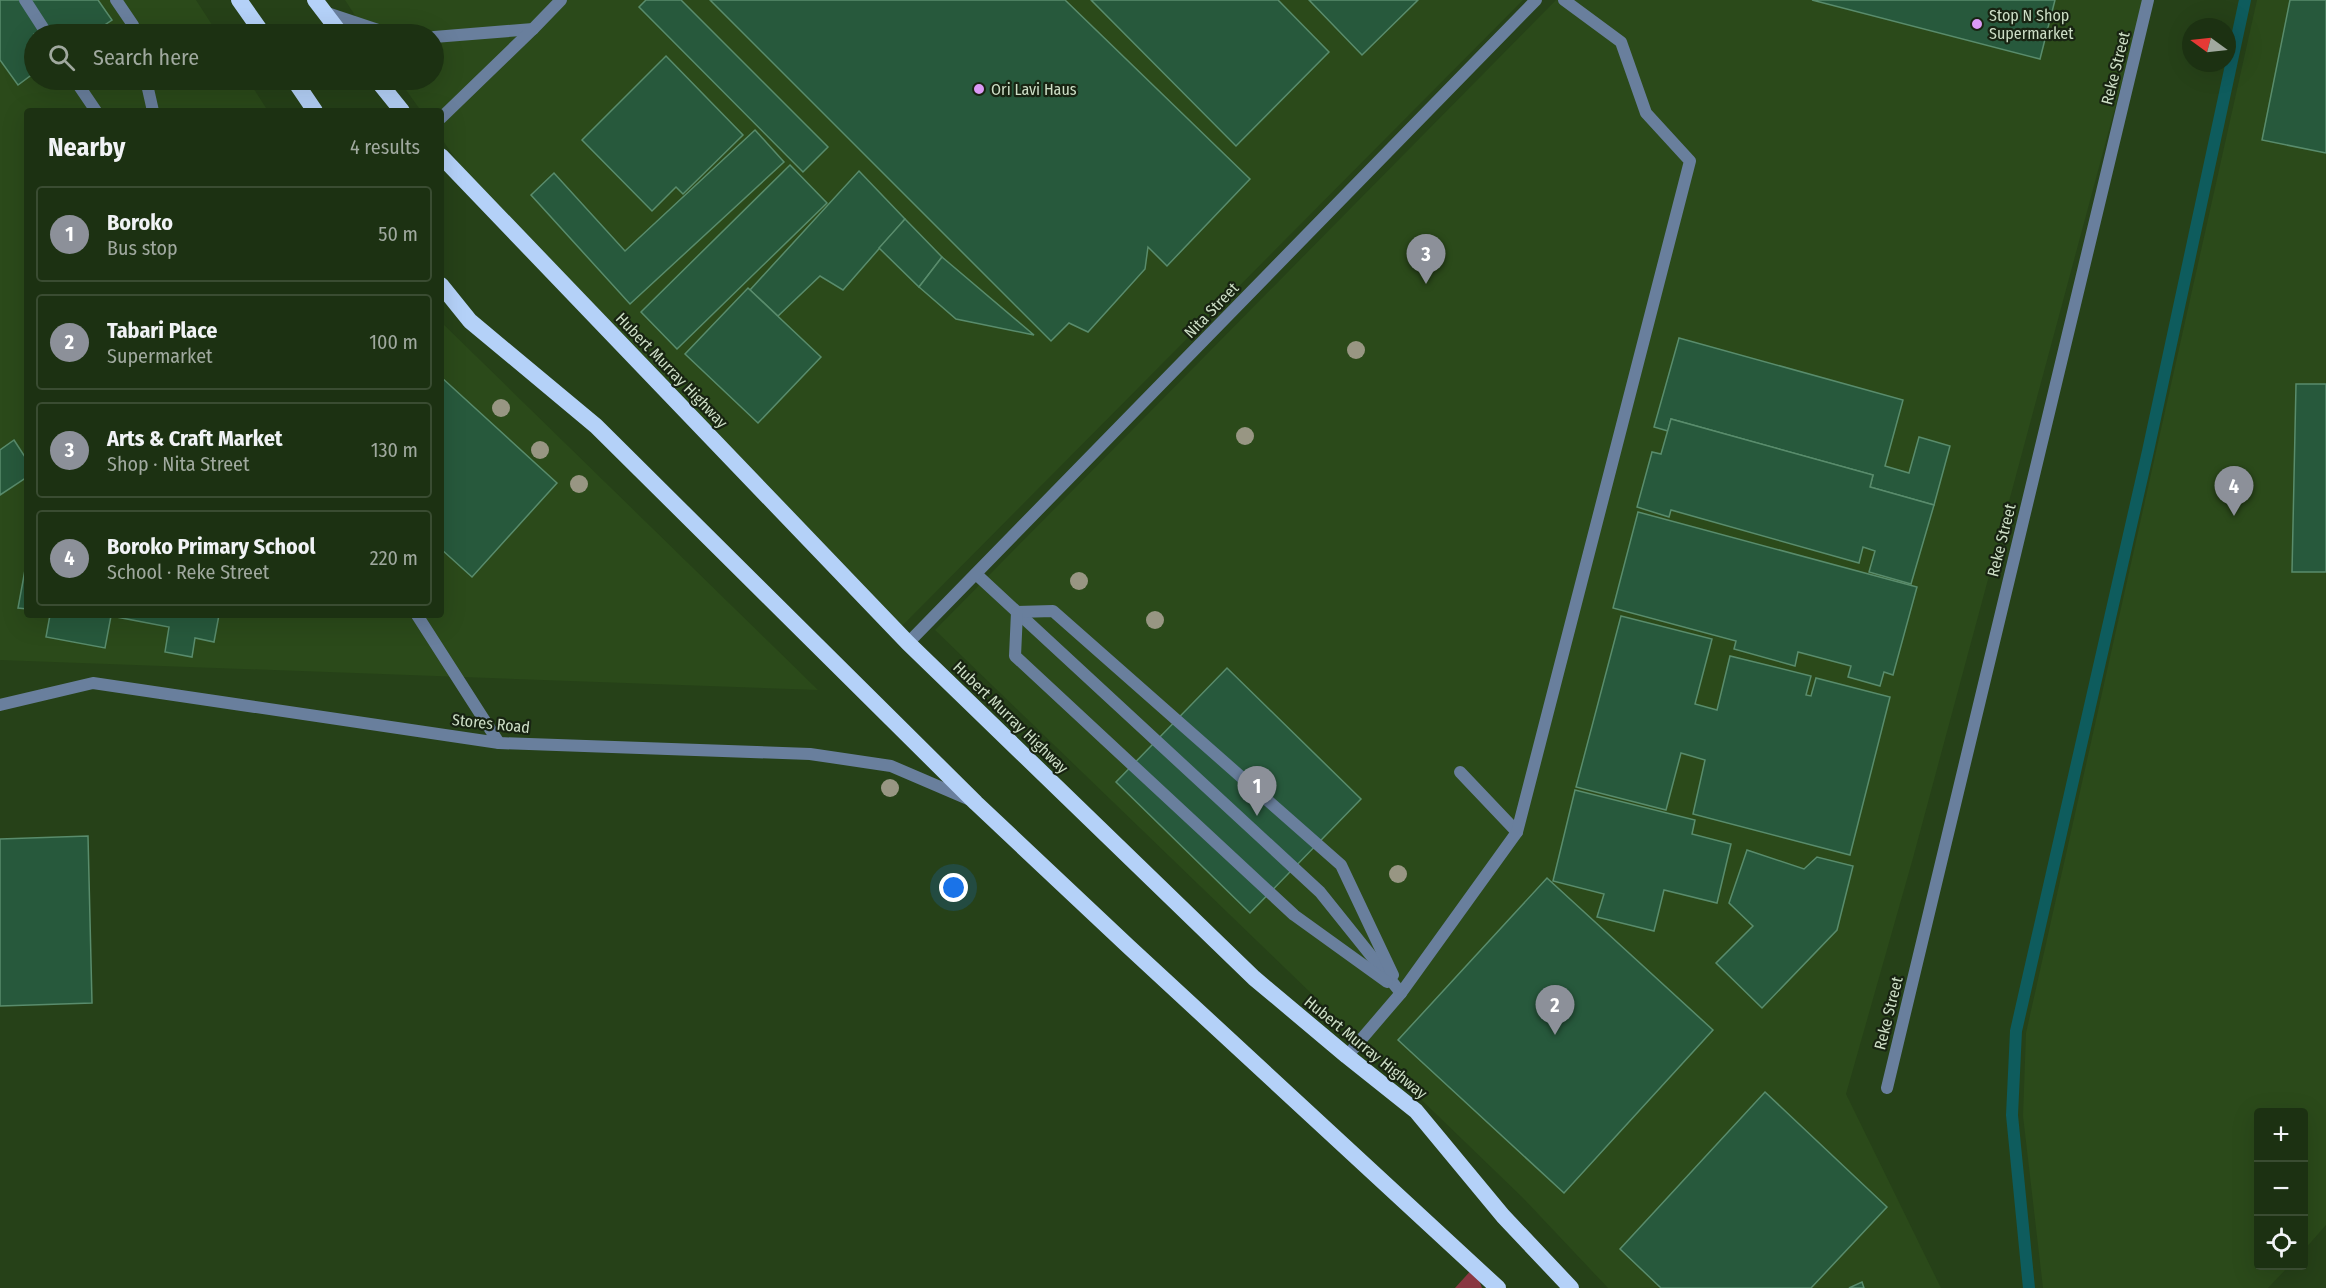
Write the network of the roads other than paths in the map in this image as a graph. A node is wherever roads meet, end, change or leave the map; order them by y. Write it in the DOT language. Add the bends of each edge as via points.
graph roads {
  1 [pos="25,0"];
  2 [pos="116,0"];
  3 [pos="239,0"];
  4 [pos="561,0"];
  5 [pos="1536,0"];
  6 [pos="1564,0"];
  7 [pos="2148,0"];
  8 [pos="319,6"];
  9 [pos="41,24"];
  10 [pos="132,24"];
  11 [pos="256,24"];
  12 [pos="333,24"];
  13 [pos="365,24"];
  14 [pos="533,29"];
  15 [pos="444,36"];
  16 [pos="82,90"];
  17 [pos="148,90"];
  18 [pos="301,90"];
  19 [pos="385,90"];
  20 [pos="94,108"];
  21 [pos="152,108"];
  22 [pos="313,108"];
  23 [pos="400,108"];
  24 [pos="444,115"];
  25 [pos="444,159"];
  26 [pos="444,289"];
  27 [pos="976,574"];
  28 [pos="1017,612"];
  29 [pos="419,618"];
  30 [pos="908,643"];
  31 [pos="0,705"];
  32 [pos="499,743"];
  33 [pos="1460,772"];
  34 [pos="976,803"];
  35 [pos="1516,832"];
  36 [pos="1401,993"];
  37 [pos="1347,1056"];
  38 [pos="1887,1088"];
  39 [pos="1498,1288"];
  40 [pos="1571,1288"];
  1 -- 9 [label="street"];
  2 -- 10 [label="street"];
  3 -- 11 [label="highway"];
  4 -- 14 [label="street"];
  5 -- 27 [label="street, Nita Street"];
  6 -- 35 [label="street" via="1621,42 1647,113 1690,161"];
  7 -- 38 [label="street, Reke Street"];
  8 -- 12 [label="highway"];
  8 -- 13 [label="street"];
  14 -- 15 [label="street"];
  14 -- 24 [label="street"];
  16 -- 20 [label="street"];
  17 -- 21 [label="street"];
  18 -- 22 [label="highway"];
  19 -- 23 [label="highway"];
  25 -- 30 [label="highway, Hubert Murray Highway"];
  26 -- 34 [label="highway" via="470,321 596,426"];
  27 -- 28 [label="street"];
  27 -- 30 [label="street, Nita Street"];
  28 -- 36 [label="street" via="1320,892"];
  28 -- 36 [label="street" via="1016,656 1293,915"];
  28 -- 36 [label="street" via="1053,611 1341,865"];
  29 -- 32 [label="street"];
  30 -- 37 [label="highway, Hubert Murray Highway" via="1254,978"];
  31 -- 32 [label="street, Stores Road" via="93,683"];
  32 -- 34 [label="street, Stores Road" via="810,754 891,766"];
  33 -- 35 [label="street"];
  34 -- 39 [label="highway"];
  35 -- 36 [label="street"];
  36 -- 37 [label="street"];
  37 -- 40 [label="highway, Hubert Murray Highway" via="1416,1111 1503,1216"];
}
